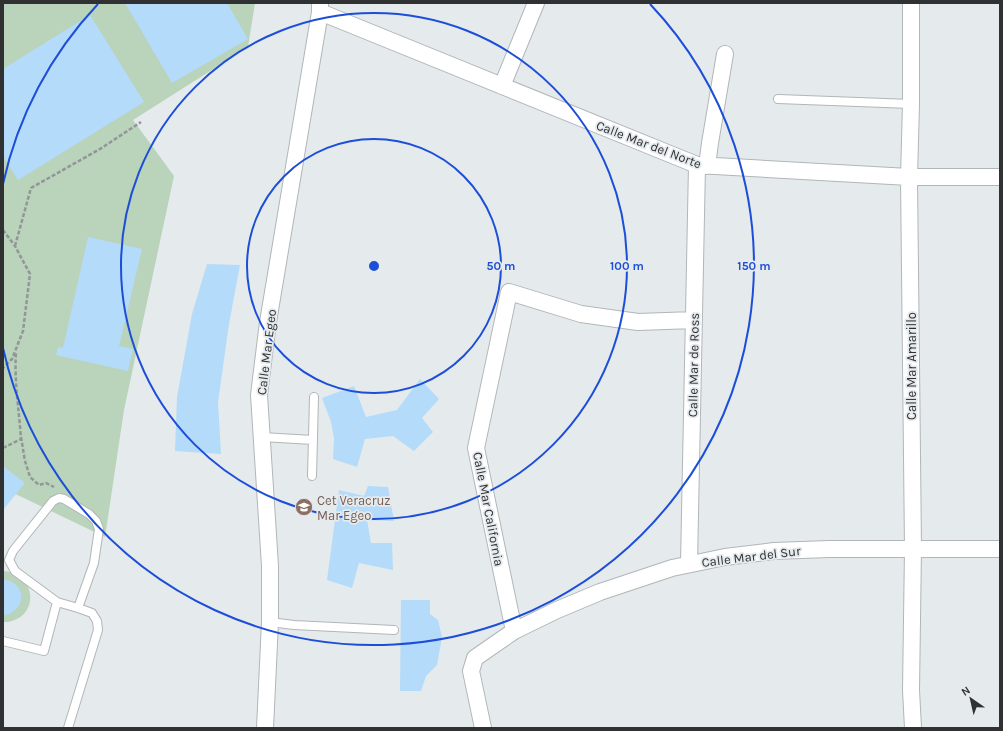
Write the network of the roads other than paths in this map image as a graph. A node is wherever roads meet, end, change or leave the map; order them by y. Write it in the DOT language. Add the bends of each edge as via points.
graph roads {
  1 [pos="536,3"];
  2 [pos="911,3"];
  3 [pos="320,7"];
  4 [pos="725,54"];
  5 [pos="502,86"];
  6 [pos="778,99"];
  7 [pos="911,104"];
  8 [pos="702,166"];
  9 [pos="909,177"];
  10 [pos="1000,177"];
  11 [pos="694,320"];
  12 [pos="314,396"];
  13 [pos="262,436"];
  14 [pos="313,440"];
  15 [pos="312,476"];
  16 [pos="912,548"];
  17 [pos="1000,549"];
  18 [pos="6,561"];
  19 [pos="689,564"];
  20 [pos="57,602"];
  21 [pos="78,608"];
  22 [pos="270,622"];
  23 [pos="394,630"];
  24 [pos="514,631"];
  25 [pos="3,641"];
  26 [pos="68,728"];
  27 [pos="264,728"];
  28 [pos="483,728"];
  29 [pos="914,728"];
  1 -- 5 [label="street"];
  2 -- 7 [label="street, Calle Mar Amarillo"];
  3 -- 5 [label="street, Calle Mar del Norte"];
  3 -- 13 [label="street, Calle Mar Egeo" via="268,322 259,394"];
  4 -- 8 [label="street, Calle Mar de Ross" via="710,143"];
  5 -- 8 [label="street, Calle Mar del Norte"];
  6 -- 7 [label="lane"];
  7 -- 9 [label="street, Calle Mar Amarillo"];
  8 -- 9 [label="street, Calle Mar del Norte"];
  8 -- 11 [label="street, Calle Mar de Ross"];
  9 -- 10 [label="street, Calle Mar del Norte"];
  9 -- 16 [label="street, Calle Mar Amarillo"];
  11 -- 19 [label="street, Calle Mar de Ross"];
  11 -- 24 [label="street, Calle Mar California" via="638,322 581,314 509,292 476,448"];
  12 -- 14 [label="lane"];
  13 -- 14 [label="lane"];
  13 -- 22 [label="street, Calle Mar Egeo" via="270,566"];
  14 -- 15 [label="lane"];
  16 -- 17 [label="street, Calle Mar del Sur"];
  16 -- 19 [label="street, Calle Mar del Sur" via="774,551"];
  16 -- 29 [label="street, Calle Mar Amarillo" via="911,690"];
  18 -- 20 [label="lane" via="15,571"];
  18 -- 21 [label="lane" via="53,501 64,499 90,514 99,529 94,563"];
  19 -- 24 [label="street, Calle Mar del Sur" via="600,592"];
  20 -- 21 [label="lane"];
  20 -- 25 [label="lane" via="44,651"];
  21 -- 26 [label="lane" via="92,613 97,621 98,630"];
  22 -- 23 [label="lane"];
  22 -- 27 [label="street, Calle Mar Egeo"];
  24 -- 28 [label="street, Calle Mar del Sur" via="475,658 471,671"];
}
